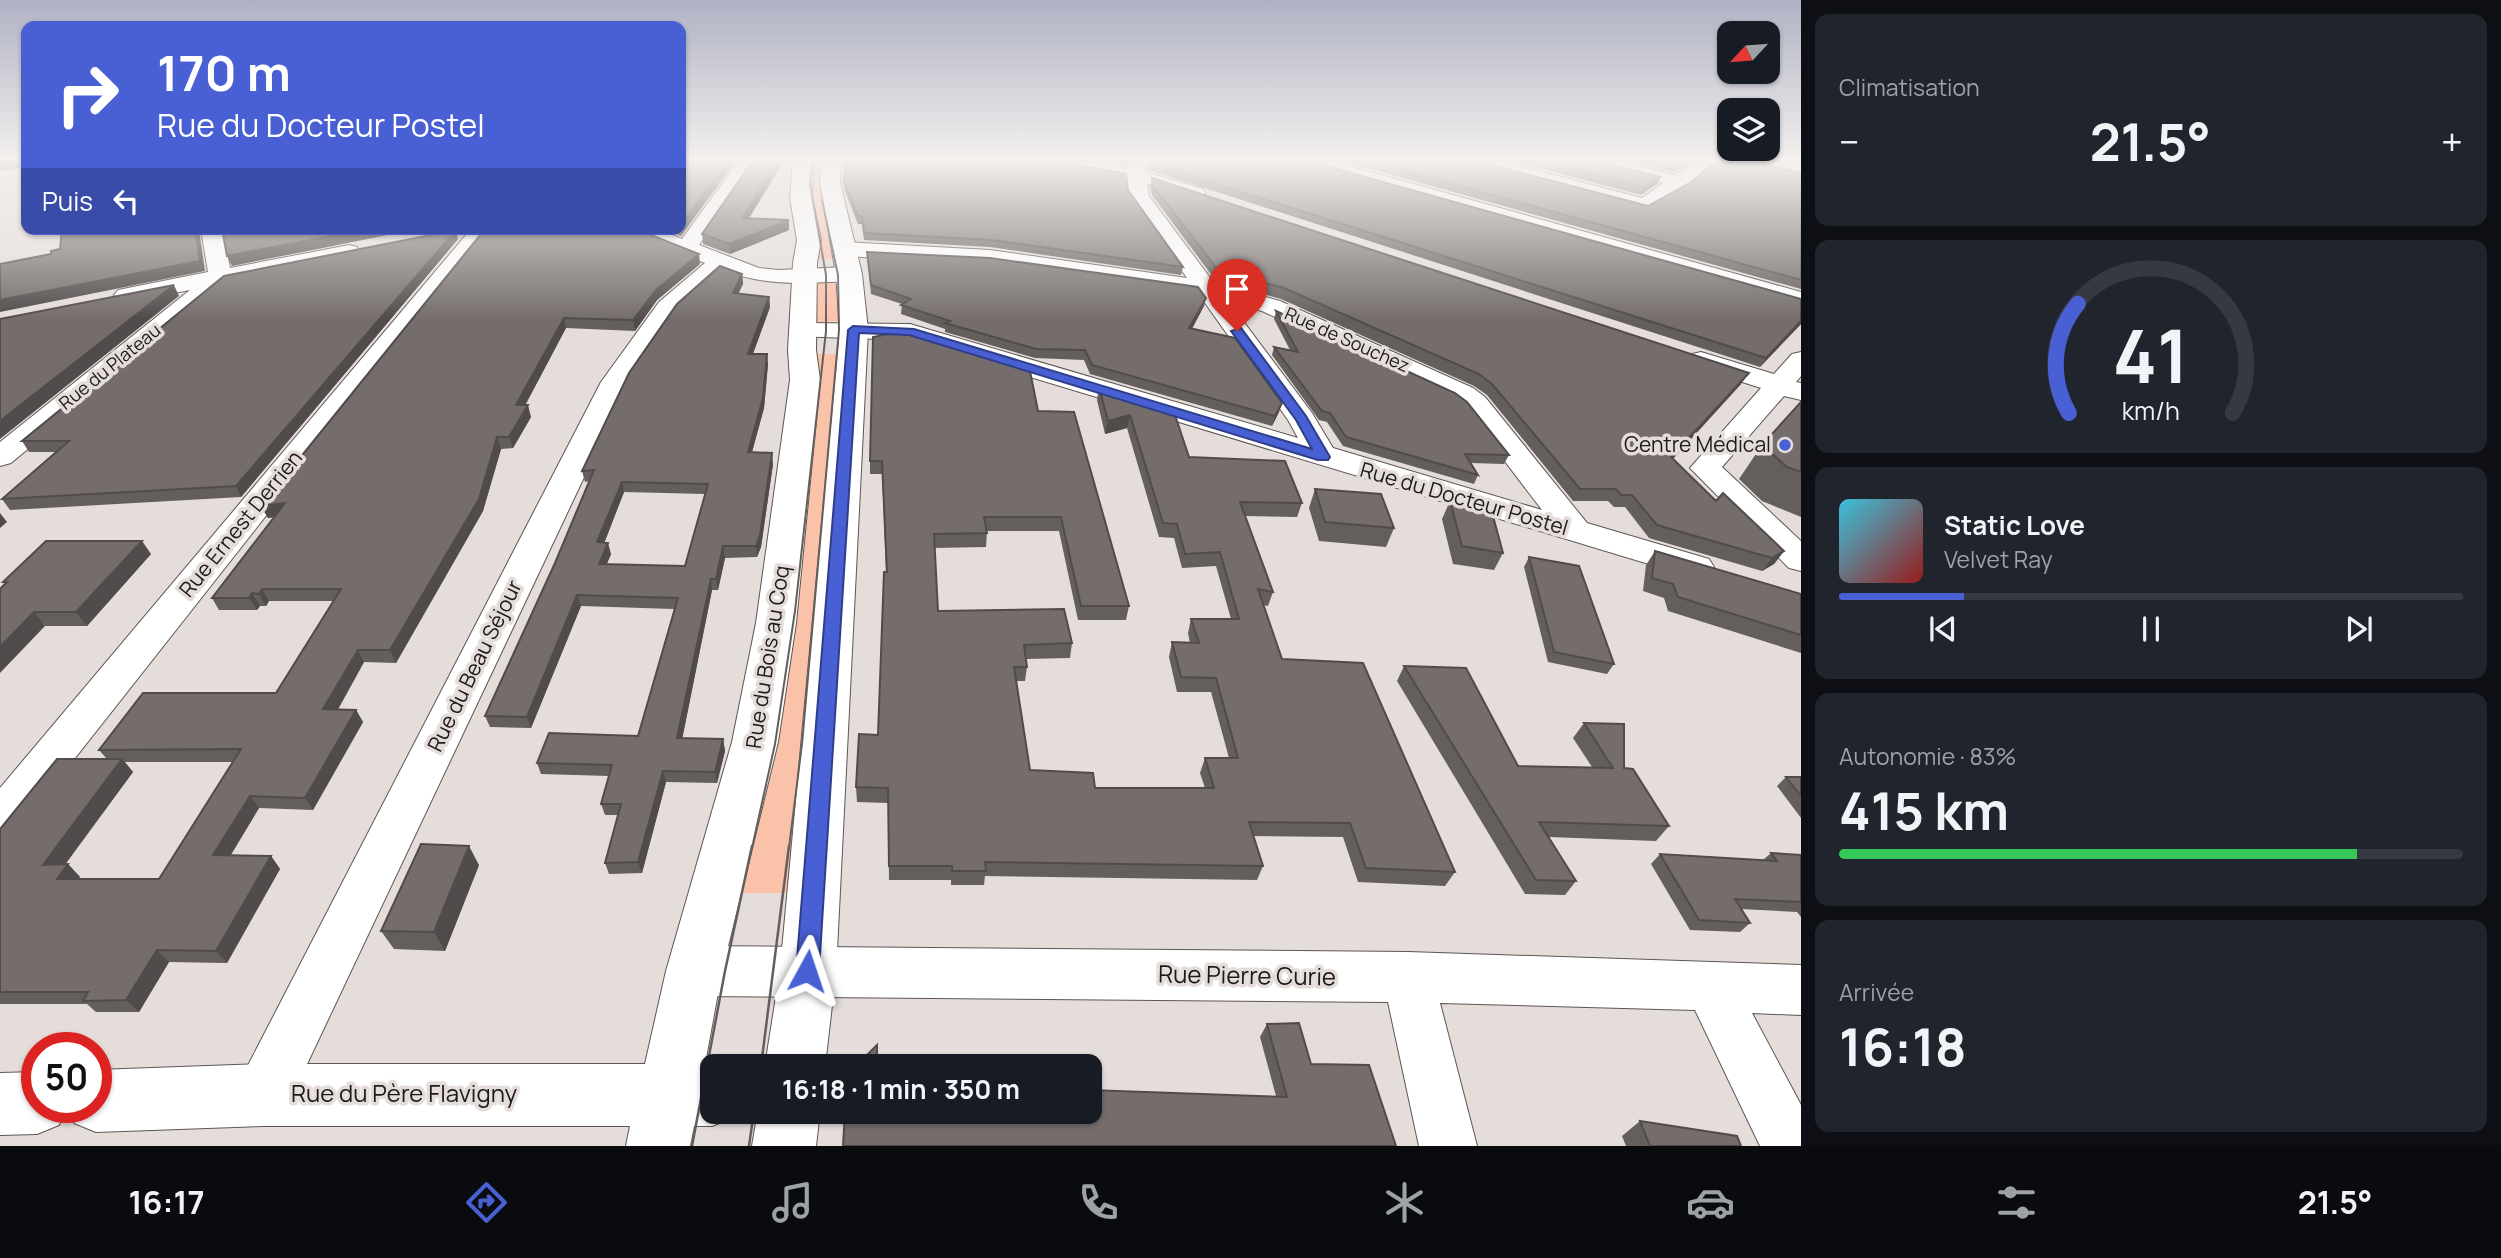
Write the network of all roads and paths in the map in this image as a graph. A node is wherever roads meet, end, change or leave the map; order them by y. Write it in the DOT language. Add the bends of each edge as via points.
graph roads {
  1 [pos="723,212"];
  2 [pos="804,212"];
  3 [pos="836,212"];
  4 [pos="1151,212"];
  5 [pos="1493,212"];
  6 [pos="212,235"];
  7 [pos="463,235"];
  8 [pos="652,235"];
  9 [pos="371,248"];
  10 [pos="703,255"];
  11 [pos="846,262"];
  12 [pos="804,276"];
  13 [pos="220,277"];
  14 [pos="1204,286"];
  15 [pos="1801,299"];
  16 [pos="104,300"];
  17 [pos="828,330"];
  18 [pos="1674,351"];
  19 [pos="1801,360"];
  20 [pos="1791,389"];
  21 [pos="0,457"];
  22 [pos="1323,457"];
  23 [pos="1576,531"];
  24 [pos="1801,560"];
  25 [pos="1722,574"];
  26 [pos="0,820"];
  27 [pos="694,971"];
  28 [pos="807,971"];
  29 [pos="1408,977"];
  30 [pos="1710,985"];
  31 [pos="1801,990"];
  32 [pos="796,1054"];
  33 [pos="263,1095"];
  34 [pos="112,1100"];
  35 [pos="21,1103"];
  36 [pos="0,1104"];
  37 [pos="679,1112"];
  38 [pos="787,1124"];
  39 [pos="784,1146"];
  40 [pos="1448,1146"];
  41 [pos="1791,1146"];
  1 -- 10 [label="street, Rue du Beau Séjour"];
  2 -- 12 [label="main road, Rue du Bois au Coq" via="809,240"];
  3 -- 11 [label="main road, Rue du Bois au Coq"];
  4 -- 14 [label="street"];
  5 -- 15 [label="street"];
  6 -- 13 [label="street"];
  7 -- 26 [label="street, Rue Ernest Derrien"];
  8 -- 10 [label="street"];
  9 -- 13 [label="street"];
  10 -- 12 [label="street" via="755,274"];
  10 -- 33 [label="street, Rue du Beau Séjour" via="615,382"];
  11 -- 12 [label="street"];
  11 -- 14 [label="street, Rue de Souchez" via="990,257"];
  11 -- 17 [label="main road, Rue du Bois au Coq"];
  12 -- 17 [label="main road, Rue du Bois au Coq"];
  13 -- 16 [label="street"];
  13 -- 21 [label="street, Rue du Plateau"];
  14 -- 22 [label="street" via="1302,419"];
  14 -- 23 [label="street, Rue de Souchez" via="1271,306 1463,394 1475,403"];
  17 -- 22 [label="street, Rue du Docteur Postel" via="910,332"];
  17 -- 27 [label="main road, Rue du Bois au Coq" via="805,380 776,623 755,742"];
  17 -- 28 [label="main road, Rue du Bois au Coq"];
  18 -- 20 [label="street"];
  19 -- 20 [label="street"];
  20 -- 24 [label="street" via="1705,468"];
  22 -- 23 [label="street, Rue du Docteur Postel"];
  23 -- 25 [label="street, Rue du Docteur Postel"];
  27 -- 28 [label="street, Rue Pierre Curie"];
  27 -- 37 [label="main road, Rue du Bois au Coq"];
  28 -- 29 [label="street, Rue Pierre Curie"];
  28 -- 32 [label="main road, Rue du Bois au Coq"];
  29 -- 30 [label="street, Rue Pierre Curie"];
  29 -- 40 [label="street"];
  30 -- 31 [label="street, Rue Pierre Curie"];
  30 -- 41 [label="street"];
  33 -- 34 [label="main road, Rue du Père Flavigny"];
  33 -- 37 [label="main road, Rue du Père Flavigny"];
  35 -- 36 [label="main road"];
  38 -- 39 [label="main road"];
}
